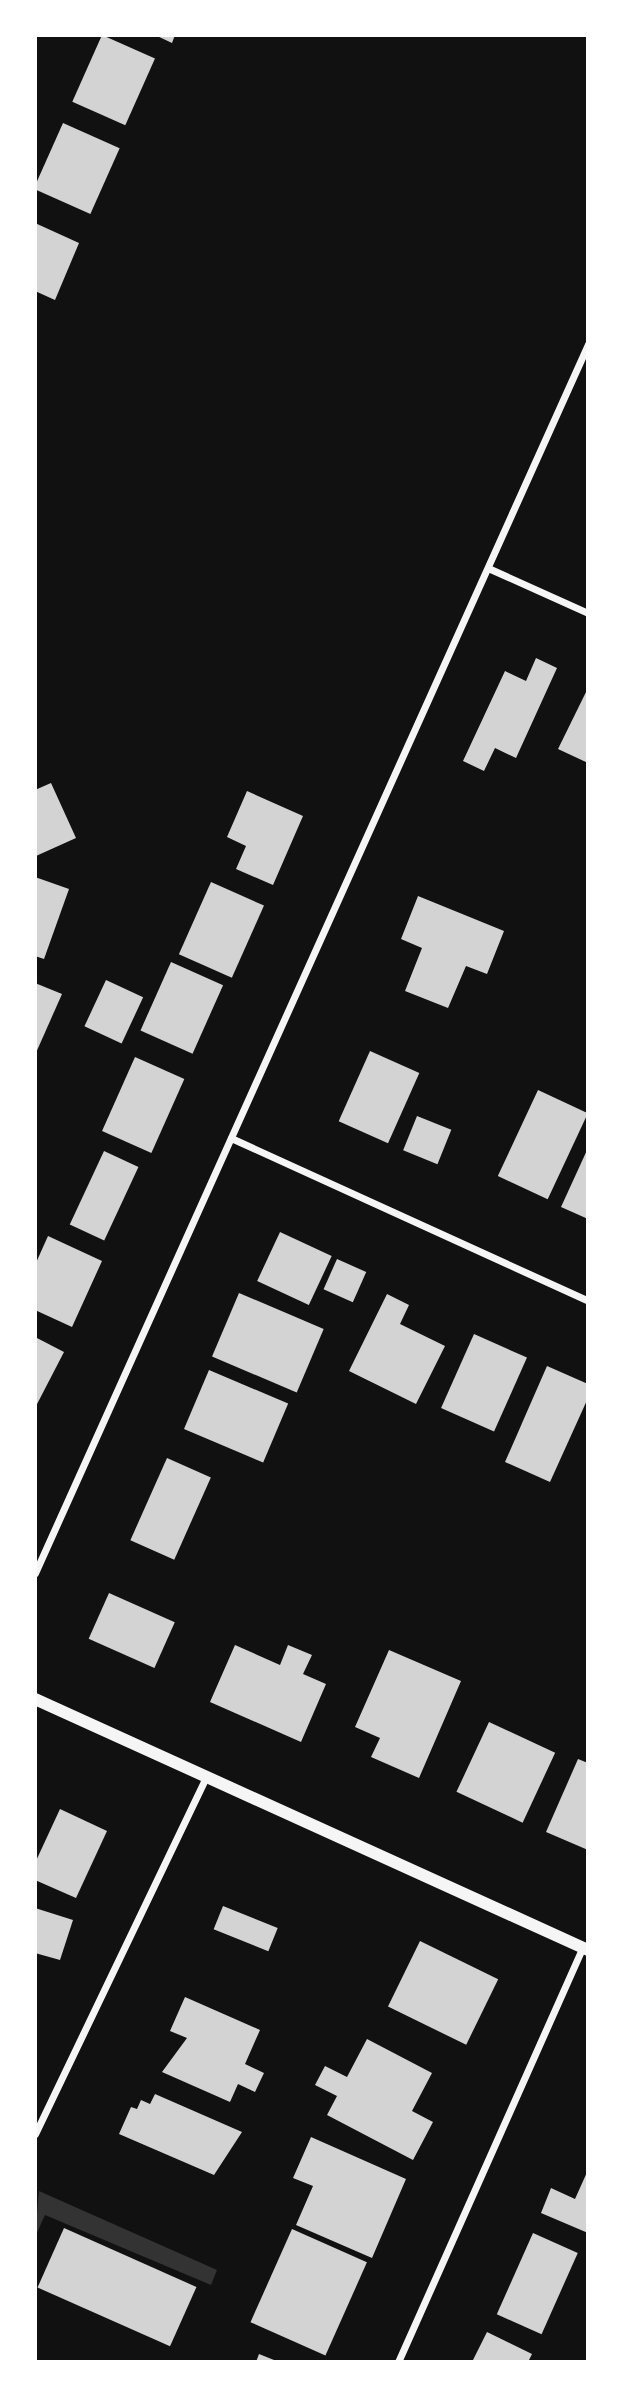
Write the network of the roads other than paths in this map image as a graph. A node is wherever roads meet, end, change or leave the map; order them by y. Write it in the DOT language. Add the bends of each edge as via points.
graph roads {
  1 [pos="588,344"];
  2 [pos="488,568"];
  3 [pos="588,613"];
  4 [pos="232,1138"];
  5 [pos="588,1301"];
  6 [pos="35,1573"];
  7 [pos="35,1699"];
  8 [pos="205,1779"];
  9 [pos="585,1949"];
  10 [pos="35,2134"];
  11 [pos="398,2362"];
  1 -- 2 [label="street"];
  2 -- 3 [label="street"];
  2 -- 4 [label="street"];
  4 -- 5 [label="street"];
  4 -- 6 [label="street"];
  7 -- 8 [label="street"];
  8 -- 9 [label="street"];
  8 -- 10 [label="street"];
  9 -- 11 [label="street"];
}
